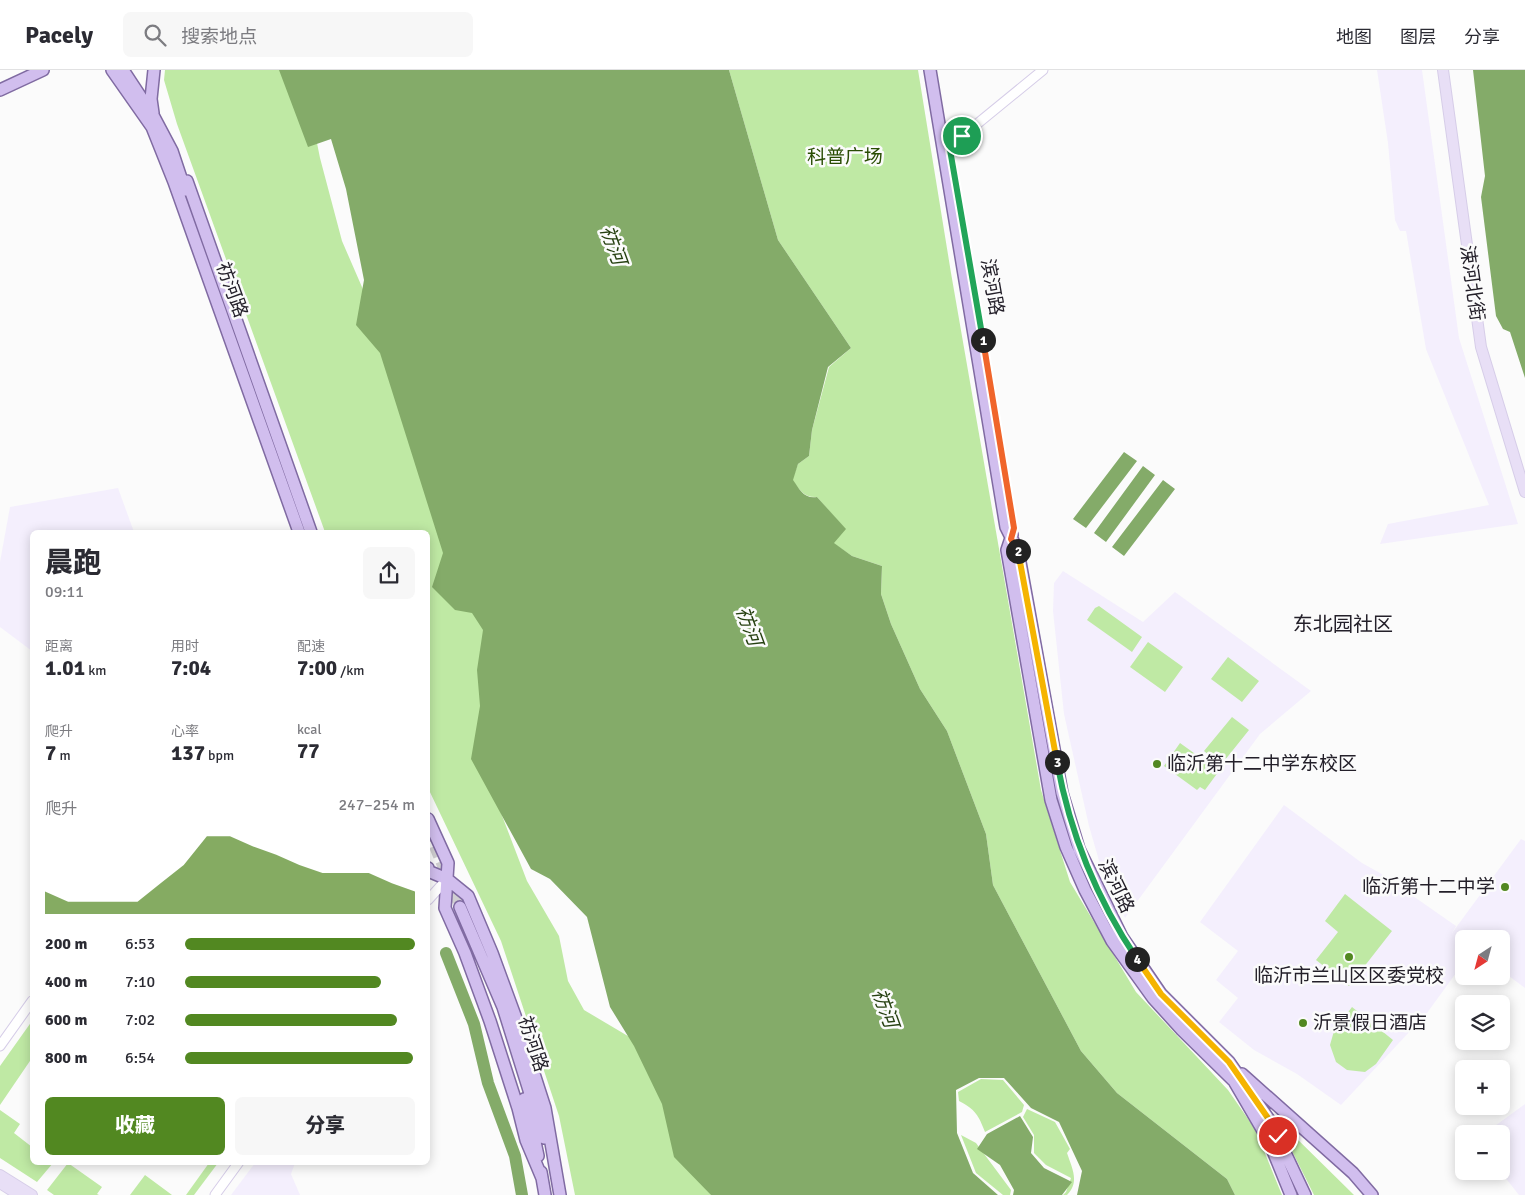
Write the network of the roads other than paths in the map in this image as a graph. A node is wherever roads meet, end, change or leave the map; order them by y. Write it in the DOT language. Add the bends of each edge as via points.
graph roads {
  1 [pos="26,70"];
  2 [pos="43,70"];
  3 [pos="112,70"];
  4 [pos="123,70"];
  5 [pos="154,70"];
  6 [pos="930,70"];
  7 [pos="936,70"];
  8 [pos="1043,70"];
  9 [pos="1442,70"];
  10 [pos="0,83"];
  11 [pos="0,90"];
  12 [pos="153,122"];
  13 [pos="949,144"];
  14 [pos="172,151"];
  15 [pos="1525,492"];
  16 [pos="294,530"];
  17 [pos="298,530"];
  18 [pos="306,530"];
  19 [pos="311,530"];
  20 [pos="1011,539"];
  21 [pos="430,823"];
  22 [pos="430,872"];
  23 [pos="447,879"];
  24 [pos="430,891"];
  25 [pos="430,898"];
  26 [pos="30,1004"];
  27 [pos="30,1010"];
  28 [pos="0,1046"];
  29 [pos="0,1052"];
  30 [pos="1229,1062"];
  31 [pos="232,1165"];
  32 [pos="236,1165"];
  33 [pos="0,1175"];
  34 [pos="542,1178"];
  35 [pos="0,1183"];
  36 [pos="19,1195"];
  37 [pos="32,1195"];
  38 [pos="210,1195"];
  39 [pos="215,1195"];
  40 [pos="545,1195"];
  41 [pos="560,1195"];
  42 [pos="1291,1195"];
  43 [pos="1305,1195"];
  44 [pos="1372,1195"];
  1 -- 10 [label="main road"];
  2 -- 11 [label="main road"];
  3 -- 12 [label="main road, 祊河路"];
  4 -- 12 [label="main road, 祊河路"];
  5 -- 12 [label="main road"];
  6 -- 20 [label="main road, 滨河路" via="1006,527"];
  7 -- 13 [label="main road, 滨河路"];
  8 -- 13 [label="street"];
  9 -- 15 [label="main road, 涑河北街" via="1482,347"];
  12 -- 14 [label="main road, 祊河路"];
  12 -- 16 [label="main road" via="175,198"];
  12 -- 17 [label="main road, 祊河路"];
  13 -- 20 [label="main road, 滨河路" via="1014,528"];
  14 -- 18 [label="main road, 祊河路"];
  14 -- 19 [label="main road" via="188,183"];
  20 -- 30 [label="main road, 滨河路" via="1018,551 1062,793 1079,849 1122,937 1161,994"];
  20 -- 42 [label="main road, 滨河路" via="1007,550 1044,762 1066,847 1112,941 1153,998 1234,1080 1269,1141"];
  21 -- 23 [label="main road" via="448,863"];
  22 -- 23 [label="main road"];
  23 -- 24 [label="street"];
  23 -- 25 [label="street"];
  23 -- 34 [label="main road" via="444,908 490,1021 526,1140"];
  23 -- 41 [label="main road" via="468,896 517,1020 545,1108"];
  26 -- 28 [label="street"];
  27 -- 29 [label="street"];
  30 -- 43 [label="main road, 滨河路" via="1270,1121"];
  30 -- 44 [label="main road" via="1353,1173"];
  31 -- 38 [label="street"];
  32 -- 39 [label="street"];
  33 -- 37 [label="main road"];
  34 -- 40 [label="main road, 祊河路"];
  34 -- 41 [label="main road, 祊河路" via="532,1128 510,1054 458,908 503,1007"];
  35 -- 36 [label="main road"];
}
